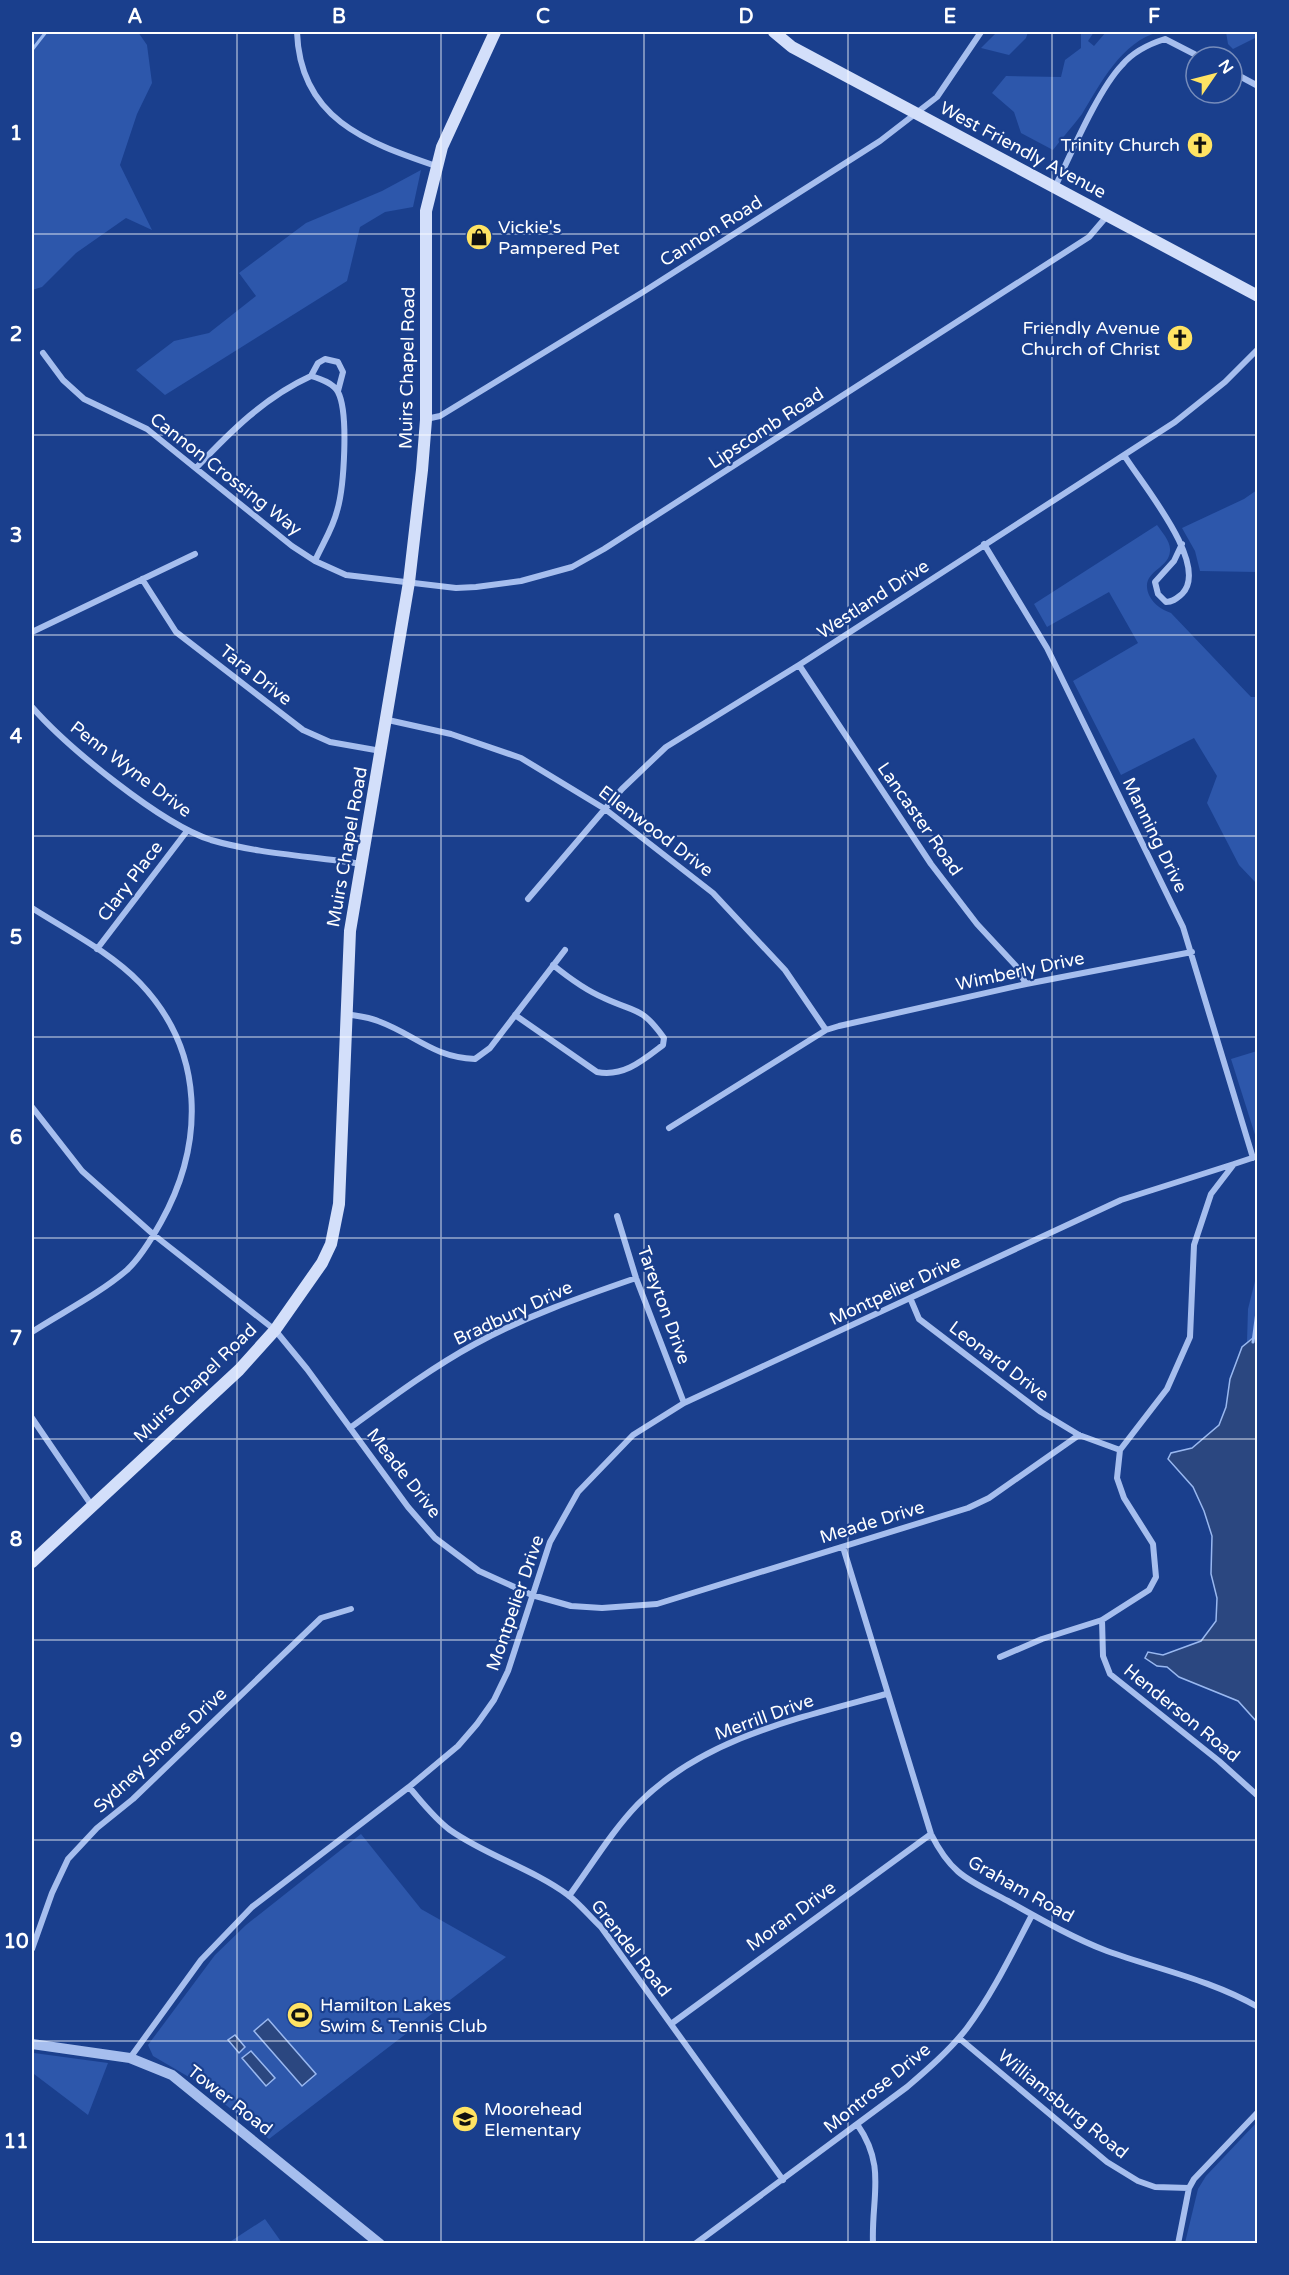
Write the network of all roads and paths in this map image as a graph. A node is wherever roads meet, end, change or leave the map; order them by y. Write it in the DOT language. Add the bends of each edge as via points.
graph roads {
  1 [pos="297,32"];
  2 [pos="495,32"];
  3 [pos="774,32"];
  4 [pos="981,32"];
  5 [pos="1184,49"];
  6 [pos="915,113"];
  7 [pos="436,166"];
  8 [pos="1054,188"];
  9 [pos="1107,216"];
  10 [pos="1257,294"];
  11 [pos="1257,349"];
  12 [pos="43,353"];
  13 [pos="311,376"];
  14 [pos="338,391"];
  15 [pos="426,420"];
  16 [pos="1124,455"];
  17 [pos="197,467"];
  18 [pos="984,544"];
  19 [pos="1182,544"];
  20 [pos="195,554"];
  21 [pos="315,561"];
  22 [pos="142,579"];
  23 [pos="409,582"];
  24 [pos="32,632"];
  25 [pos="799,665"];
  26 [pos="32,707"];
  27 [pos="387,720"];
  28 [pos="382,752"];
  29 [pos="604,809"];
  30 [pos="187,831"];
  31 [pos="362,864"];
  32 [pos="528,899"];
  33 [pos="32,908"];
  34 [pos="97,949"];
  35 [pos="565,950"];
  36 [pos="1192,952"];
  37 [pos="553,965"];
  38 [pos="1026,984"];
  39 [pos="345,1014"];
  40 [pos="515,1016"];
  41 [pos="826,1030"];
  42 [pos="32,1107"];
  43 [pos="669,1128"];
  44 [pos="1256,1157"];
  45 [pos="1234,1164"];
  46 [pos="617,1216"];
  47 [pos="154,1235"];
  48 [pos="636,1278"];
  49 [pos="911,1300"];
  50 [pos="275,1330"];
  51 [pos="32,1332"];
  52 [pos="684,1403"];
  53 [pos="32,1418"];
  54 [pos="350,1428"];
  55 [pos="1079,1436"];
  56 [pos="1120,1450"];
  57 [pos="93,1506"];
  58 [pos="843,1547"];
  59 [pos="32,1562"];
  60 [pos="532,1595"];
  61 [pos="351,1609"];
  62 [pos="1102,1620"];
  63 [pos="1000,1657"];
  64 [pos="886,1694"];
  65 [pos="409,1786"];
  66 [pos="1257,1796"];
  67 [pos="931,1834"];
  68 [pos="570,1896"];
  69 [pos="1032,1915"];
  70 [pos="32,1949"];
  71 [pos="1257,2007"];
  72 [pos="671,2024"];
  73 [pos="959,2038"];
  74 [pos="32,2044"];
  75 [pos="130,2058"];
  76 [pos="1257,2112"];
  77 [pos="857,2124"];
  78 [pos="783,2180"];
  79 [pos="1189,2188"];
  80 [pos="380,2244"];
  81 [pos="695,2244"];
  82 [pos="873,2244"];
  83 [pos="1178,2244"];
  1 -- 7 [label="street" via="305,75 333,118 357,135"];
  2 -- 7 [label="main road, Muirs Chapel Road"];
  3 -- 6 [label="main road, West Friendly Avenue" via="792,47"];
  4 -- 6 [label="street, Cannon Road" via="938,97"];
  5 -- 8 [label="street" via="1165,39 1149,44 1122,65"];
  6 -- 8 [label="main road, West Friendly Avenue"];
  6 -- 15 [label="street, Cannon Road" via="880,141 644,292 440,416"];
  7 -- 15 [label="main road, Muirs Chapel Road" via="426,211"];
  8 -- 9 [label="main road, West Friendly Avenue"];
  9 -- 10 [label="main road, West Friendly Avenue"];
  9 -- 23 [label="street, Lipscomb Road" via="1080,243 572,567 521,581 476,587"];
  11 -- 16 [label="street, Westland Drive" via="1204,400"];
  12 -- 17 [label="street, Cannon Crossing Way" via="63,380 84,399 147,429"];
  13 -- 14 [label="street"];
  13 -- 14 [label="street" via="325,359 338,362 343,372"];
  13 -- 17 [label="street" via="274,396"];
  14 -- 21 [label="street" via="344,466 337,512"];
  15 -- 23 [label="main road, Muirs Chapel Road"];
  16 -- 18 [label="street, Westland Drive"];
  16 -- 19 [label="street"];
  17 -- 21 [label="street, Cannon Crossing Way" via="264,525"];
  18 -- 25 [label="street, Westland Drive"];
  18 -- 36 [label="street, Manning Drive" via="1047,648"];
  19 -- 19 [label="street" via="1190,562 1190,581 1172,602 1166,602 1158,594 1155,582 1174,561"];
  20 -- 22 [label="street"];
  21 -- 23 [label="street, Cannon Crossing Way" via="346,575"];
  22 -- 24 [label="street"];
  22 -- 28 [label="street, Tara Drive" via="176,632 303,730 330,742"];
  23 -- 27 [label="main road, Muirs Chapel Road"];
  25 -- 29 [label="street, Westland Drive" via="666,747"];
  25 -- 38 [label="street, Lancaster Road" via="931,864 977,924 1016,966"];
  26 -- 30 [label="street, Penn Wyne Drive" via="93,763"];
  27 -- 28 [label="main road, Muirs Chapel Road"];
  27 -- 29 [label="street, Ellenwood Drive" via="451,734 521,758"];
  28 -- 31 [label="main road, Muirs Chapel Road"];
  29 -- 32 [label="street, Westland Drive"];
  29 -- 41 [label="street, Ellenwood Drive" via="713,893 785,970"];
  30 -- 31 [label="street, Penn Wyne Drive" via="234,845"];
  30 -- 34 [label="street, Clary Place"];
  31 -- 39 [label="main road, Muirs Chapel Road" via="350,931"];
  33 -- 34 [label="street"];
  34 -- 47 [label="street" via="139,982 157,1004 184,1056 190,1083 192,1138 176,1195"];
  35 -- 37 [label="street"];
  36 -- 38 [label="street, Wimberly Drive"];
  36 -- 44 [label="street, Manning Drive"];
  37 -- 40 [label="street"];
  37 -- 40 [label="street" via="604,999 642,1011 664,1038 663,1045 624,1072 611,1075 597,1072"];
  38 -- 41 [label="street, Wimberly Drive"];
  39 -- 40 [label="street" via="377,1020 424,1047 454,1058 475,1059 490,1048"];
  39 -- 50 [label="main road, Muirs Chapel Road" via="336,1222 322,1263"];
  41 -- 43 [label="street"];
  42 -- 47 [label="street, Meade Drive" via="69,1157"];
  44 -- 45 [label="street"];
  45 -- 49 [label="street, Montpelier Drive" via="1121,1200"];
  45 -- 56 [label="street" via="1211,1194 1194,1245 1190,1337 1180,1363 1167,1389"];
  46 -- 48 [label="street, Tareyton Drive"];
  47 -- 50 [label="street, Meade Drive"];
  47 -- 51 [label="street" via="127,1269"];
  48 -- 52 [label="street, Tareyton Drive"];
  48 -- 54 [label="street, Bradbury Drive" via="560,1305 476,1343"];
  49 -- 52 [label="street, Montpelier Drive"];
  49 -- 55 [label="street, Leonard Drive" via="920,1319 937,1333"];
  50 -- 54 [label="street, Meade Drive"];
  50 -- 57 [label="main road, Muirs Chapel Road" via="239,1370"];
  52 -- 60 [label="street, Montpelier Drive" via="633,1435 578,1492 550,1542"];
  53 -- 57 [label="street"];
  54 -- 60 [label="street, Meade Drive" via="435,1538 479,1571"];
  55 -- 56 [label="street"];
  55 -- 58 [label="street, Meade Drive" via="989,1498 968,1508"];
  56 -- 62 [label="street" via="1117,1478 1124,1498 1153,1544 1156,1576 1149,1590"];
  57 -- 59 [label="main road, Muirs Chapel Road"];
  58 -- 60 [label="street, Meade Drive" via="657,1604 571,1606"];
  58 -- 64 [label="street, Graham Road"];
  60 -- 65 [label="street, Montpelier Drive" via="508,1671 494,1700 458,1746"];
  61 -- 70 [label="street, Sydney Shores Drive" via="321,1618 68,1858"];
  62 -- 63 [label="street"];
  62 -- 66 [label="street, Henderson Road" via="1103,1656 1110,1674"];
  64 -- 67 [label="street, Graham Road"];
  64 -- 68 [label="street, Merrill Drive" via="753,1733 688,1764 637,1806"];
  65 -- 68 [label="street, Grendel Road" via="450,1830"];
  65 -- 75 [label="street, Montpelier Drive" via="252,1907 201,1960"];
  67 -- 69 [label="street, Graham Road" via="945,1860 963,1877"];
  67 -- 72 [label="street, Moran Drive"];
  68 -- 72 [label="street, Grendel Road" via="601,1927"];
  69 -- 71 [label="street, Graham Road" via="1105,1950 1216,1987"];
  69 -- 73 [label="street, Montrose Drive" via="982,2007"];
  72 -- 78 [label="street, Grendel Road"];
  73 -- 77 [label="street, Montrose Drive" via="907,2087"];
  73 -- 79 [label="street, Williamsburg Road" via="1107,2162 1155,2187"];
  74 -- 75 [label="street, Tower Road"];
  75 -- 80 [label="street, Tower Road" via="172,2075"];
  76 -- 79 [label="street"];
  77 -- 78 [label="street, Montrose Drive"];
  77 -- 82 [label="street" via="868,2141 876,2167"];
  78 -- 81 [label="street, Montrose Drive"];
  79 -- 83 [label="street"];
}
